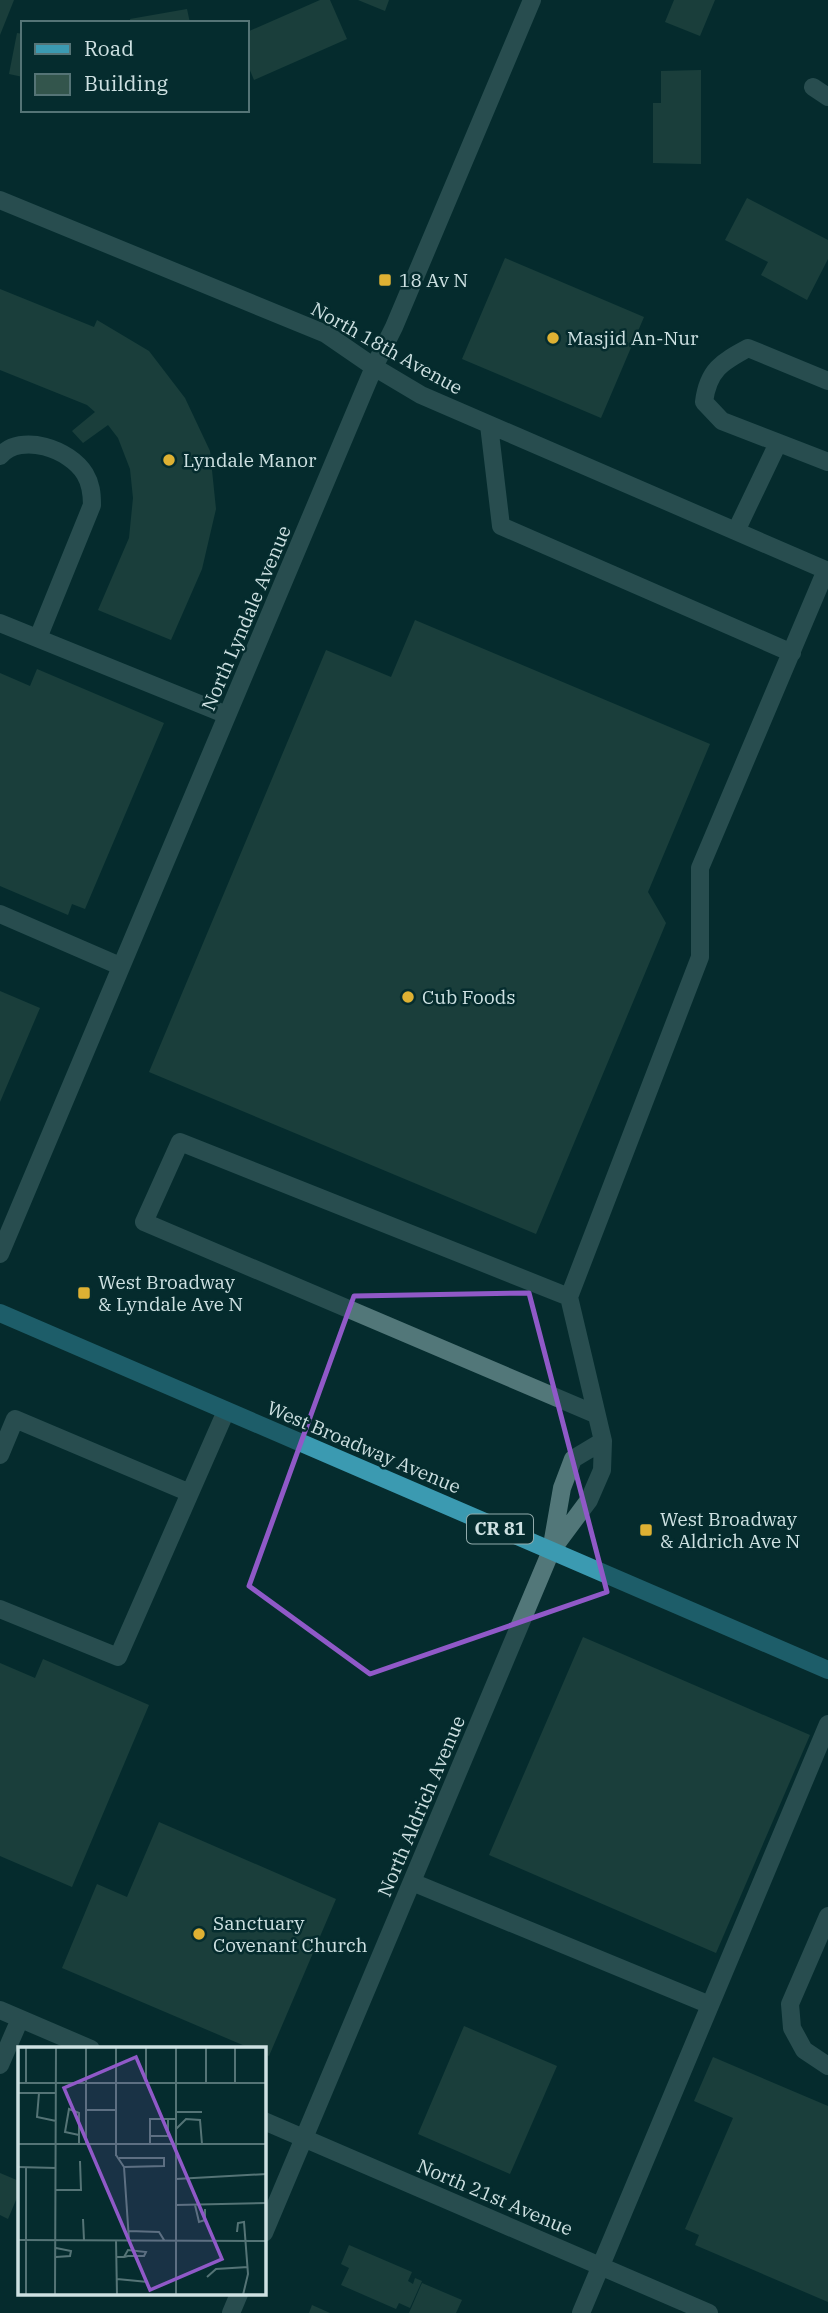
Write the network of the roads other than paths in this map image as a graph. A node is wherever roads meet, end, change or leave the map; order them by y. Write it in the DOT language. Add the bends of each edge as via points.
graph roads {
  1 [pos="532,0"];
  2 [pos="0,201"];
  3 [pos="374,367"];
  4 [pos="828,381"];
  5 [pos="488,425"];
  6 [pos="778,443"];
  7 [pos="0,456"];
  8 [pos="828,463"];
  9 [pos="737,531"];
  10 [pos="827,570"];
  11 [pos="0,623"];
  12 [pos="38,638"];
  13 [pos="792,653"];
  14 [pos="227,715"];
  15 [pos="0,914"];
  16 [pos="120,966"];
  17 [pos="0,1254"];
  18 [pos="569,1297"];
  19 [pos="0,1313"];
  20 [pos="226,1411"];
  21 [pos="595,1414"];
  22 [pos="603,1441"];
  23 [pos="0,1455"];
  24 [pos="190,1493"];
  25 [pos="551,1550"];
  26 [pos="0,1609"];
  27 [pos="828,1670"];
  28 [pos="828,1724"];
  29 [pos="412,1882"];
  30 [pos="828,1916"];
  31 [pos="710,2005"];
  32 [pos="0,2010"];
  33 [pos="20,2019"];
  34 [pos="85,2047"];
  35 [pos="0,2065"];
  36 [pos="828,2066"];
  37 [pos="266,2122"];
  38 [pos="303,2138"];
  39 [pos="266,2228"];
  40 [pos="601,2266"];
  41 [pos="238,2296"];
  42 [pos="231,2313"];
  43 [pos="580,2313"];
  44 [pos="709,2313"];
  1 -- 3 [label="street, North Lyndale Avenue"];
  2 -- 3 [label="street, North 18th Avenue" via="326,334"];
  3 -- 5 [label="street, North 18th Avenue" via="421,395"];
  3 -- 14 [label="street, North Lyndale Avenue"];
  4 -- 6 [label="street" via="748,348 723,362 707,383 705,402 722,421"];
  5 -- 9 [label="street, North 18th Avenue"];
  5 -- 13 [label="street" via="501,526"];
  6 -- 8 [label="street"];
  6 -- 9 [label="street"];
  7 -- 12 [label="street" via="20,444 41,445 72,459 92,489 92,505"];
  9 -- 10 [label="street, North 18th Avenue"];
  10 -- 13 [label="street"];
  11 -- 12 [label="street"];
  12 -- 14 [label="street"];
  13 -- 18 [label="street" via="701,868 700,957"];
  14 -- 16 [label="street, North Lyndale Avenue"];
  15 -- 16 [label="street"];
  16 -- 17 [label="street, North Lyndale Avenue"];
  18 -- 21 [label="street"];
  18 -- 21 [label="street" via="180,1142 144,1222"];
  19 -- 20 [label="main road, West Broadway Avenue / CR 81"];
  20 -- 24 [label="street"];
  20 -- 25 [label="main road, West Broadway Avenue / CR 81"];
  21 -- 22 [label="street"];
  22 -- 25 [label="street" via="602,1470 589,1500"];
  22 -- 25 [label="street" via="573,1459 562,1488"];
  23 -- 24 [label="street" via="15,1419"];
  24 -- 26 [label="street" via="118,1657"];
  25 -- 27 [label="main road, West Broadway Avenue / CR 81"];
  25 -- 29 [label="street, North Aldrich Avenue"];
  28 -- 31 [label="street"];
  29 -- 31 [label="street"];
  29 -- 38 [label="street, North Aldrich Avenue"];
  30 -- 36 [label="street" via="790,2004 792,2028 804,2050"];
  31 -- 40 [label="street"];
  32 -- 33 [label="street"];
  33 -- 34 [label="street"];
  33 -- 35 [label="street"];
  37 -- 38 [label="street, North 21st Avenue"];
  38 -- 39 [label="street, North Aldrich Avenue"];
  38 -- 40 [label="street, North 21st Avenue"];
  40 -- 43 [label="street"];
  40 -- 44 [label="street, North 21st Avenue"];
  41 -- 42 [label="street"];
}
